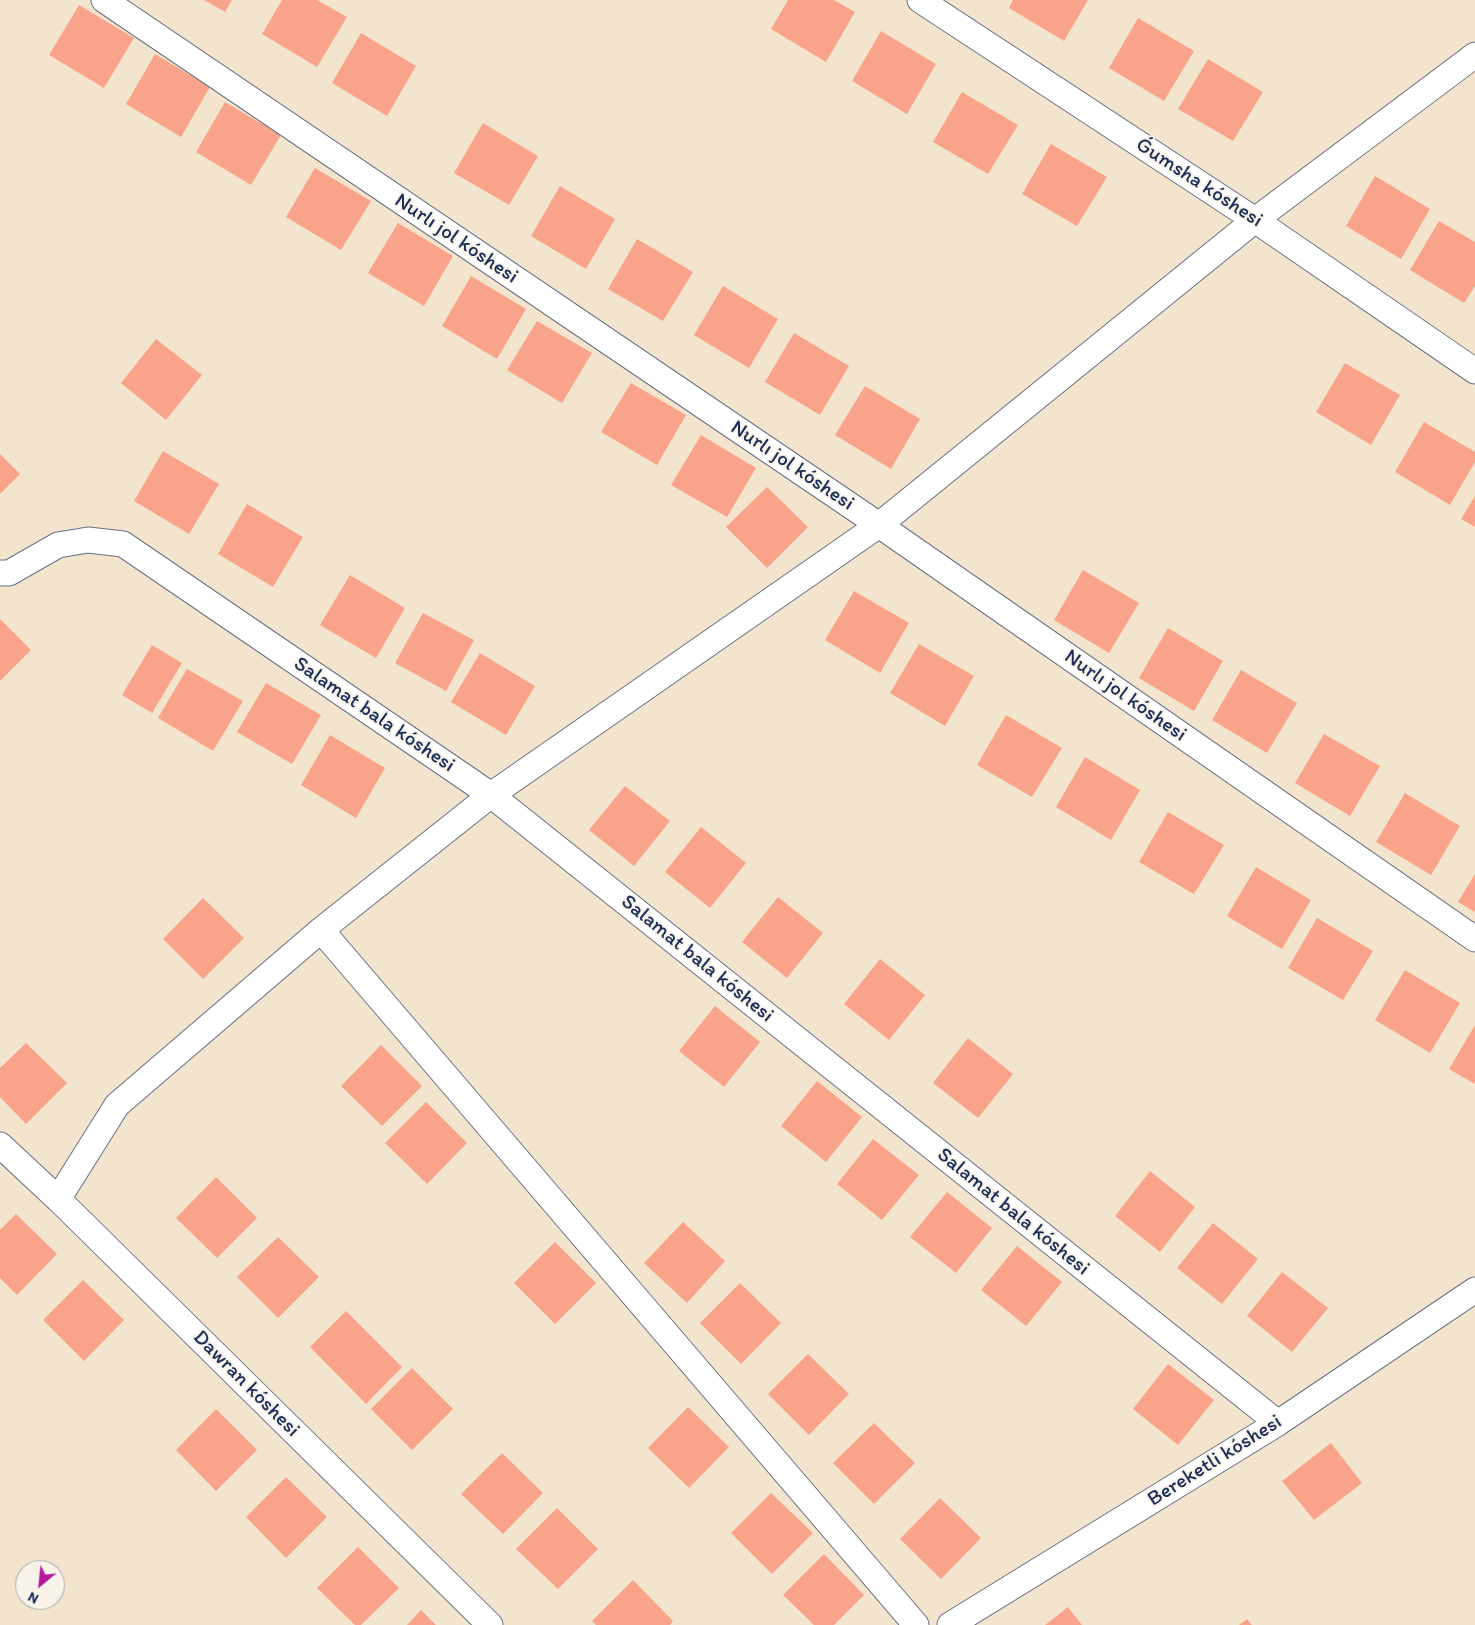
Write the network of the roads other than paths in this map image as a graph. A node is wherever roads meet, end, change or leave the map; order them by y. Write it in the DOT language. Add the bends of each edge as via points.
graph roads {
  1 [pos="104,0"];
  2 [pos="920,0"];
  3 [pos="1475,55"];
  4 [pos="1255,220"];
  5 [pos="1475,371"];
  6 [pos="879,525"];
  7 [pos="0,573"];
  8 [pos="491,795"];
  9 [pos="321,930"];
  10 [pos="1475,939"];
  11 [pos="0,1145"];
  12 [pos="58,1200"];
  13 [pos="1475,1290"];
  14 [pos="1278,1423"];
  15 [pos="490,1625"];
  16 [pos="916,1625"];
  17 [pos="950,1625"];
  1 -- 6 [label="street, Nurlı jol kóshesi"];
  2 -- 4 [label="street, Ǵumsha kóshesi"];
  3 -- 4 [label="street"];
  4 -- 5 [label="street, Ǵumsha kóshesi"];
  4 -- 6 [label="street"];
  6 -- 8 [label="street"];
  6 -- 10 [label="street, Nurlı jol kóshesi"];
  7 -- 8 [label="street, Salamat bala kóshesi" via="9,573 58,545 88,540 123,544"];
  8 -- 9 [label="street"];
  8 -- 14 [label="street, Salamat bala kóshesi"];
  9 -- 12 [label="street" via="118,1105"];
  9 -- 16 [label="street"];
  11 -- 12 [label="street, Dawran kóshesi"];
  12 -- 15 [label="street, Dawran kóshesi"];
  13 -- 14 [label="street, Bereketli kóshesi"];
  14 -- 17 [label="street, Bereketli kóshesi"];
}
